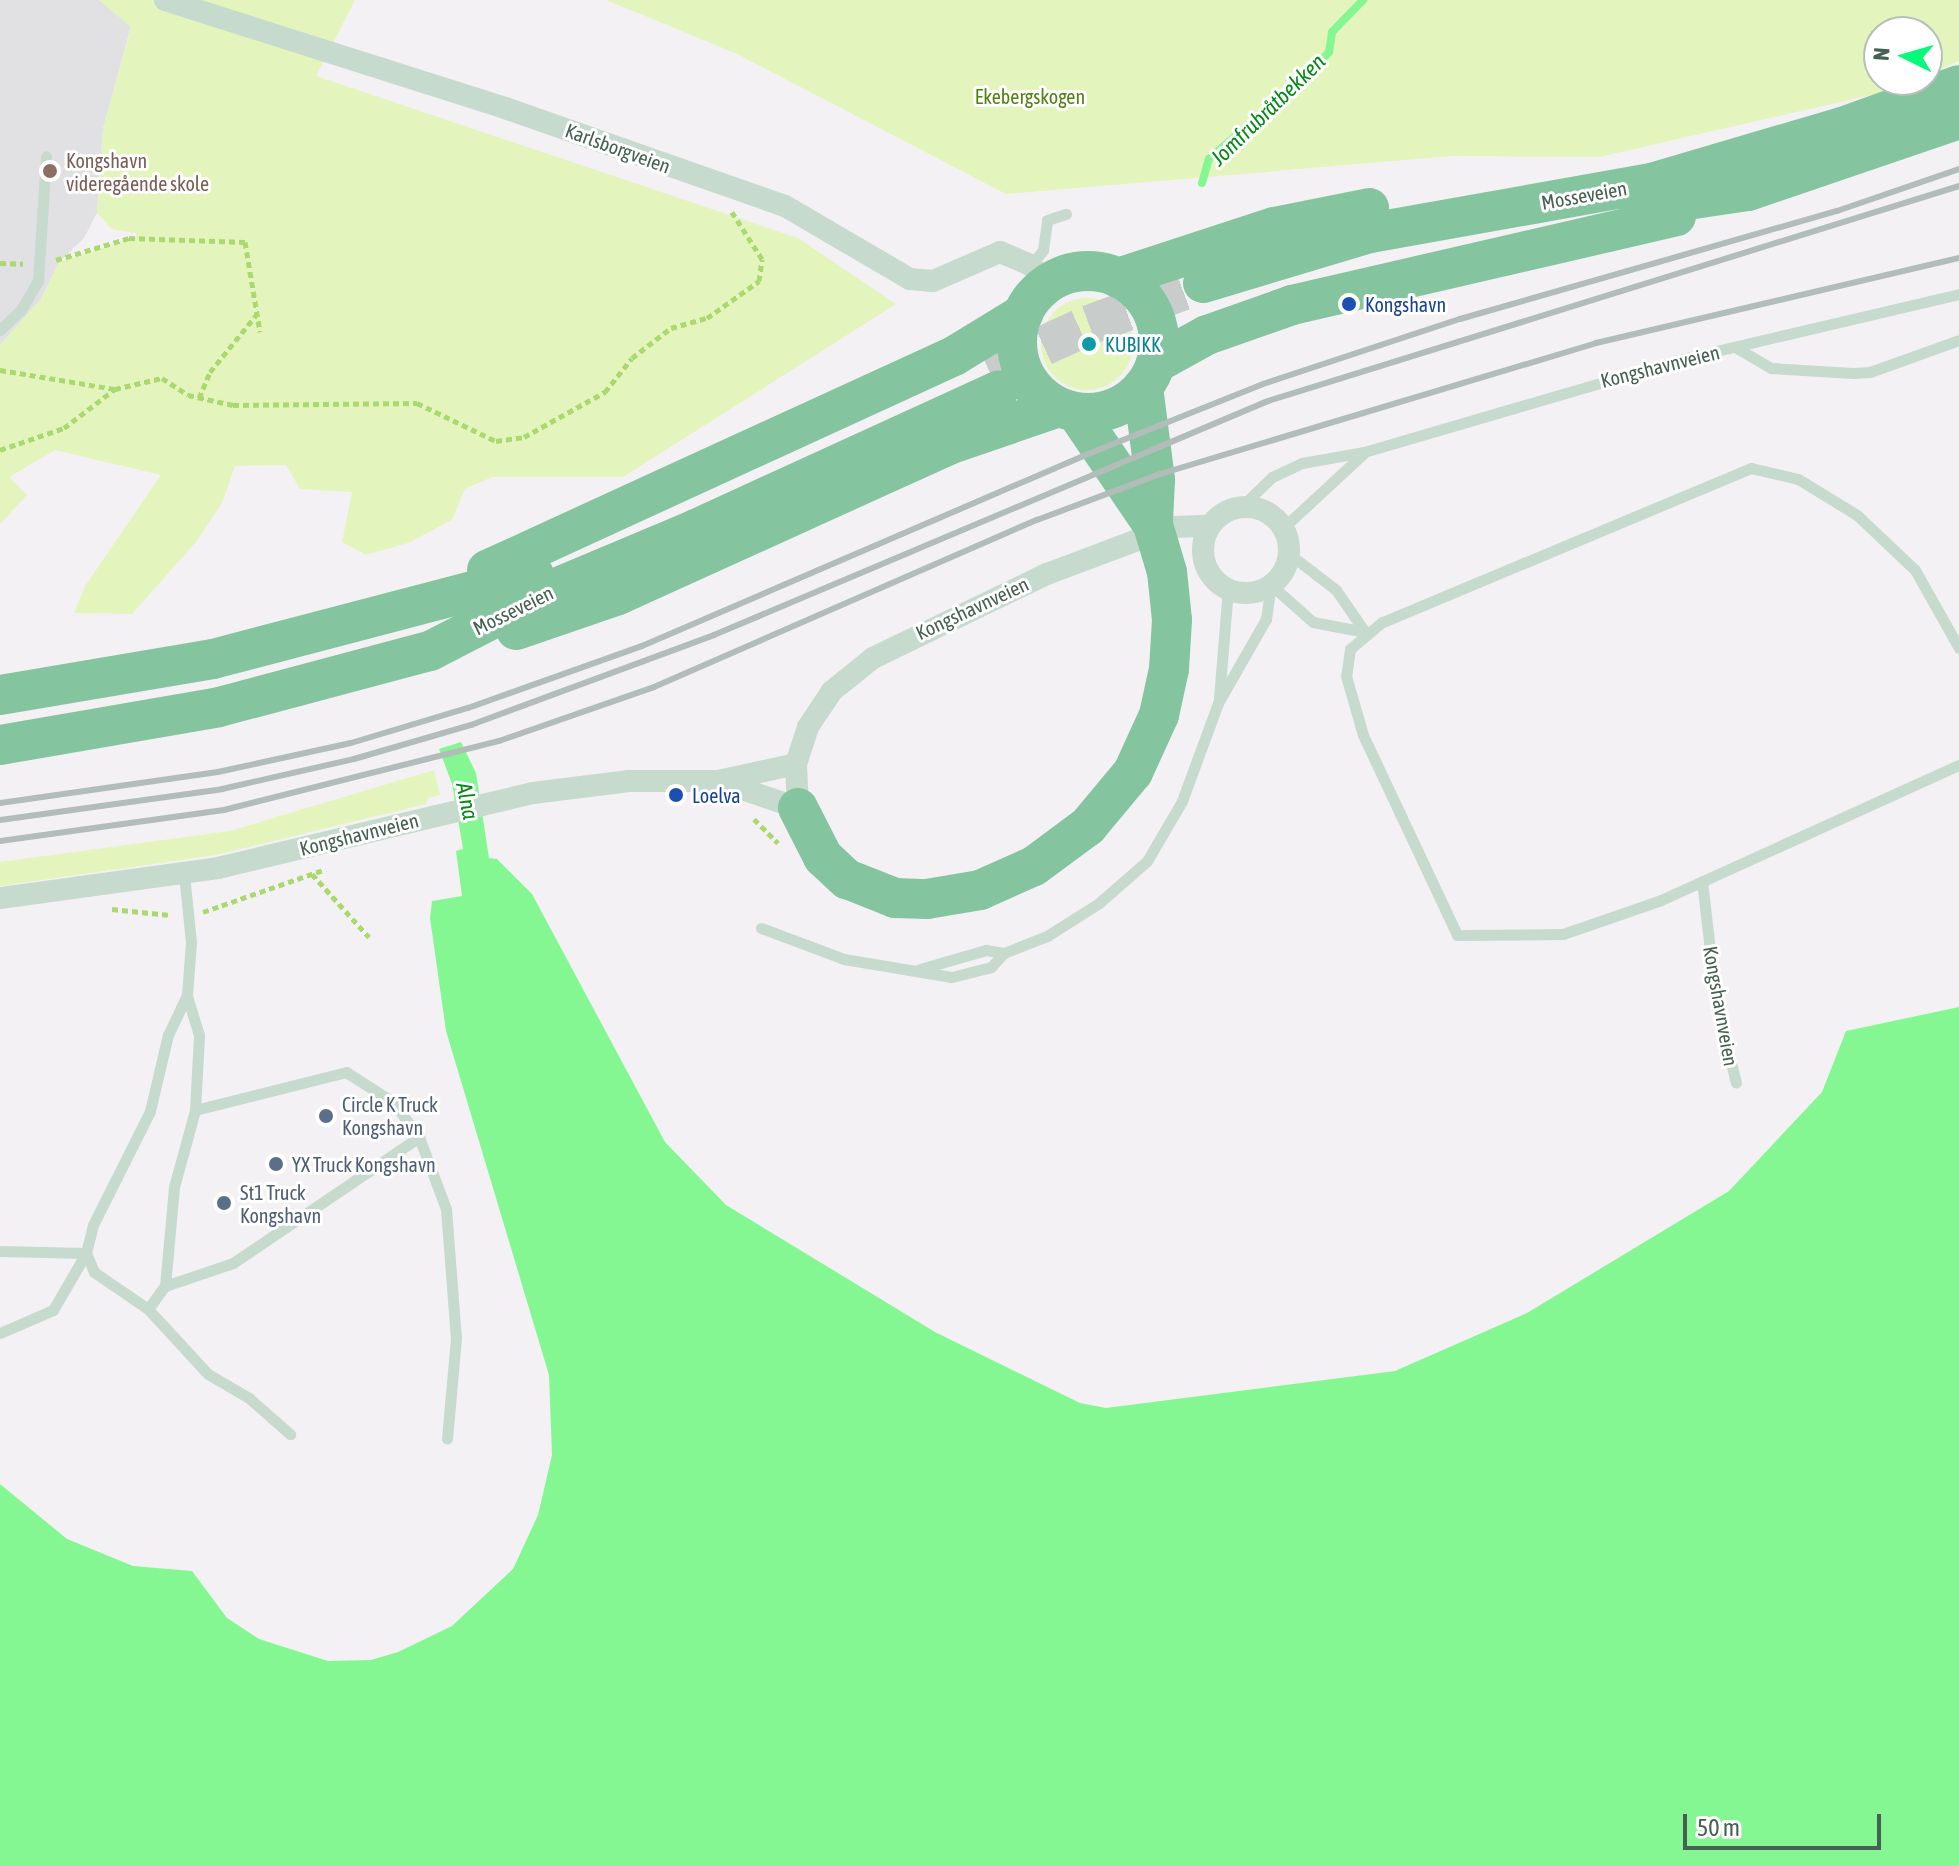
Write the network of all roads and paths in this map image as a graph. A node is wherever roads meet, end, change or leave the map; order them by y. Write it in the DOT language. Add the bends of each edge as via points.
graph roads {
  1 [pos="165,0"];
  2 [pos="1959,85"];
  3 [pos="1959,119"];
  4 [pos="46,156"];
  5 [pos="1742,173"];
  6 [pos="726,186"];
  7 [pos="1066,214"];
  8 [pos="40,264"];
  9 [pos="1118,278"];
  10 [pos="1033,288"];
  11 [pos="1207,292"];
  12 [pos="1959,294"];
  13 [pos="257,314"];
  14 [pos="0,330"];
  15 [pos="260,332"];
  16 [pos="1959,340"];
  17 [pos="1735,347"];
  18 [pos="0,370"];
  19 [pos="1147,381"];
  20 [pos="115,389"];
  21 [pos="199,398"];
  22 [pos="1073,413"];
  23 [pos="0,450"];
  24 [pos="1364,452"];
  25 [pos="1241,507"];
  26 [pos="1153,525"];
  27 [pos="1210,526"];
  28 [pos="1283,528"];
  29 [pos="1288,553"];
  30 [pos="1112,554"];
  31 [pos="1205,563"];
  32 [pos="1271,585"];
  33 [pos="1228,589"];
  34 [pos="415,606"];
  35 [pos="1365,632"];
  36 [pos="1959,648"];
  37 [pos="430,651"];
  38 [pos="0,695"];
  39 [pos="1218,703"];
  40 [pos="0,745"];
  41 [pos="796,764"];
  42 [pos="1959,765"];
  43 [pos="718,781"];
  44 [pos="798,808"];
  45 [pos="741,814"];
  46 [pos="785,855"];
  47 [pos="184,874"];
  48 [pos="1702,881"];
  49 [pos="0,898"];
  50 [pos="100,911"];
  51 [pos="189,916"];
  52 [pos="761,928"];
  53 [pos="369,937"];
  54 [pos="1004,953"];
  55 [pos="920,969"];
  56 [pos="187,995"];
  57 [pos="1736,1083"];
  58 [pos="195,1110"];
  59 [pos="419,1137"];
  60 [pos="0,1251"];
  61 [pos="86,1253"];
  62 [pos="165,1286"];
  63 [pos="148,1309"];
  64 [pos="0,1333"];
  65 [pos="290,1434"];
  66 [pos="447,1439"];
  1 -- 6 [label="street, Karlsborgveien" via="505,108"];
  2 -- 5 [label="highway, Mosseveien" via="1842,127"];
  3 -- 5 [label="highway, Mosseveien"];
  4 -- 8 [label="lane"];
  5 -- 9 [label="highway" via="1648,161 1297,221"];
  5 -- 11 [label="highway, Mosseveien" via="1655,182 1330,243"];
  5 -- 19 [label="highway" via="1649,225 1487,256 1292,305 1207,335"];
  6 -- 10 [label="street, Karlsborgveien" via="794,210 910,279 988,254 1010,255"];
  6 -- 21 [label="path" via="730,209 762,259 759,281 707,318 671,328 632,358 605,392 524,437 496,441 468,432 432,406 399,400 249,406"];
  7 -- 10 [label="lane" via="1047,220"];
  8 -- 13 [label="path" via="129,238 245,242"];
  8 -- 14 [label="lane" via="38,281 21,310"];
  9 -- 10 [label="highway" via="1075,272"];
  9 -- 19 [label="highway" via="1139,293 1153,314 1159,338"];
  10 -- 22 [label="highway" via="1018,332 1022,368 1037,391"];
  10 -- 34 [label="highway" via="954,356"];
  12 -- 17 [label="lane, Kongshavnveien"];
  13 -- 15 [label="path"];
  13 -- 21 [label="path" via="210,372"];
  16 -- 17 [label="lane" via="1853,373 1771,368"];
  17 -- 24 [label="lane, Kongshavnveien" via="1600,381"];
  18 -- 20 [label="path"];
  19 -- 22 [label="highway" via="1114,409"];
  19 -- 26 [label="highway"];
  20 -- 21 [label="path" via="162,378"];
  20 -- 23 [label="path" via="64,428"];
  22 -- 26 [label="highway"];
  22 -- 37 [label="highway" via="948,445 584,609"];
  24 -- 25 [label="lane, Kongshavnveien" via="1302,463 1272,477"];
  24 -- 28 [label="lane, Kongshavnveien"];
  25 -- 27 [label="street"];
  25 -- 28 [label="street" via="1265,511"];
  26 -- 44 [label="highway" via="1170,594 1169,669 1148,743 1103,810 1034,866 961,895 895,898 868,891 833,867 809,837"];
  27 -- 30 [label="street, Kongshavnveien" via="1172,527"];
  27 -- 31 [label="street"];
  28 -- 29 [label="street"];
  29 -- 32 [label="street"];
  29 -- 35 [label="lane" via="1336,590"];
  30 -- 31 [label="street, Kongshavnveien"];
  30 -- 41 [label="street, Kongshavnveien" via="1012,588 873,658 823,703 808,727"];
  31 -- 33 [label="street"];
  32 -- 33 [label="street" via="1242,592"];
  32 -- 35 [label="lane" via="1313,622"];
  32 -- 39 [label="lane" via="1266,619"];
  33 -- 39 [label="lane"];
  34 -- 37 [label="highway, Mosseveien" via="542,573 994,380 696,529 537,596"];
  34 -- 38 [label="highway, Mosseveien" via="213,659"];
  35 -- 36 [label="lane" via="1751,468 1798,479 1857,515 1915,570"];
  35 -- 48 [label="lane" via="1350,649 1346,676 1363,735 1457,935 1563,934"];
  37 -- 40 [label="highway, Mosseveien" via="178,716"];
  39 -- 54 [label="lane" via="1182,801 1147,861 1074,920"];
  41 -- 43 [label="street, Kongshavnveien"];
  41 -- 44 [label="street, Kongshavnveien"];
  42 -- 48 [label="lane"];
  43 -- 44 [label="street, Kongshavnveien"];
  43 -- 47 [label="street, Kongshavnveien" via="582,785 511,797"];
  45 -- 46 [label="path" via="764,827"];
  47 -- 49 [label="street, Kongshavnveien"];
  47 -- 51 [label="lane"];
  48 -- 57 [label="lane, Kongshavnveien" via="1716,1002"];
  50 -- 51 [label="path"];
  51 -- 53 [label="path" via="312,874"];
  51 -- 56 [label="lane"];
  52 -- 55 [label="lane" via="844,959"];
  54 -- 55 [label="lane" via="986,950"];
  54 -- 55 [label="lane" via="991,967 952,977"];
  56 -- 58 [label="lane" via="199,1035"];
  56 -- 61 [label="lane" via="168,1035 150,1111 93,1225"];
  58 -- 59 [label="lane" via="346,1072 393,1102"];
  58 -- 62 [label="lane" via="174,1187"];
  59 -- 62 [label="lane" via="233,1263"];
  59 -- 66 [label="lane" via="439,1179 449,1236 456,1338"];
  60 -- 61 [label="lane"];
  61 -- 63 [label="lane" via="94,1272"];
  61 -- 64 [label="lane" via="53,1310"];
  62 -- 63 [label="lane"];
  63 -- 65 [label="lane" via="208,1374 249,1398"];
}
